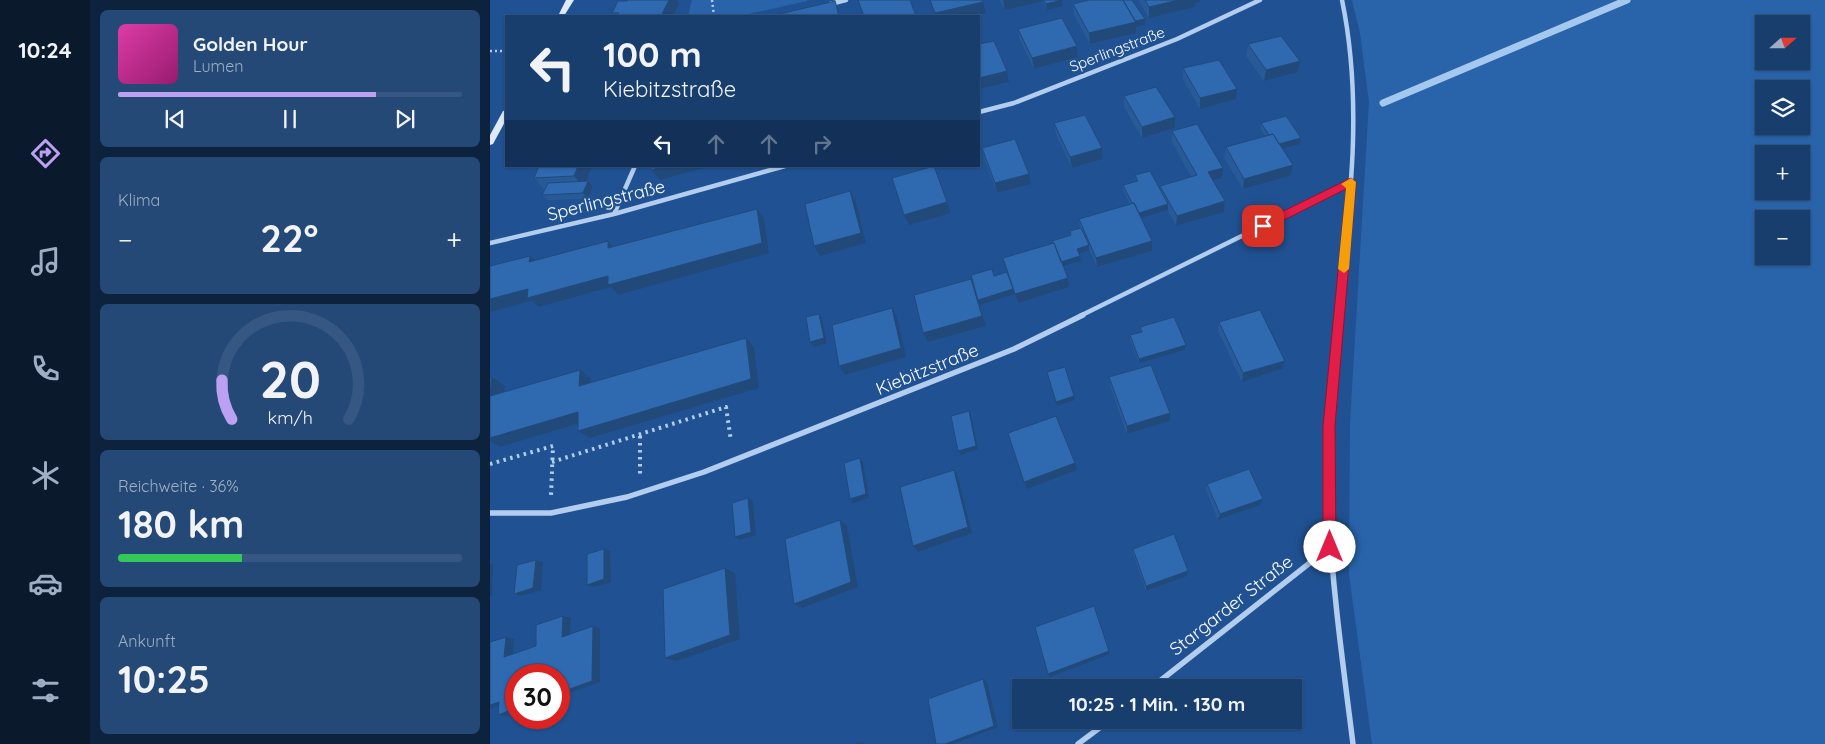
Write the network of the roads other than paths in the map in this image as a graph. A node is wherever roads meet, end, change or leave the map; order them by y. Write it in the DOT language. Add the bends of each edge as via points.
graph roads {
  1 [pos="570,0"];
  2 [pos="846,0"];
  3 [pos="1260,0"];
  4 [pos="1342,0"];
  5 [pos="820,6"];
  6 [pos="562,15"];
  7 [pos="980,112"];
  8 [pos="505,115"];
  9 [pos="490,142"];
  10 [pos="635,167"];
  11 [pos="781,167"];
  12 [pos="1351,182"];
  13 [pos="614,214"];
  14 [pos="490,243"];
  15 [pos="490,513"];
  16 [pos="1330,547"];
  17 [pos="1162,679"];
  18 [pos="1098,729"];
  19 [pos="1078,744"];
  20 [pos="1352,744"];
  1 -- 6 [label="street"];
  2 -- 5 [label="street"];
  3 -- 7 [label="street, Sperlingstraße" via="1177,39 1014,102"];
  4 -- 12 [label="street" via="1350,32 1356,98"];
  8 -- 9 [label="street"];
  10 -- 13 [label="street"];
  11 -- 13 [label="street, Sperlingstraße"];
  12 -- 15 [label="street, Kiebitzstraße" via="1014,349 734,460 641,493 551,513"];
  12 -- 16 [label="street" via="1329,426"];
  13 -- 14 [label="street, Sperlingstraße"];
  16 -- 17 [label="street, Stargarder Straße"];
  16 -- 20 [label="street"];
  18 -- 19 [label="street"];
}
